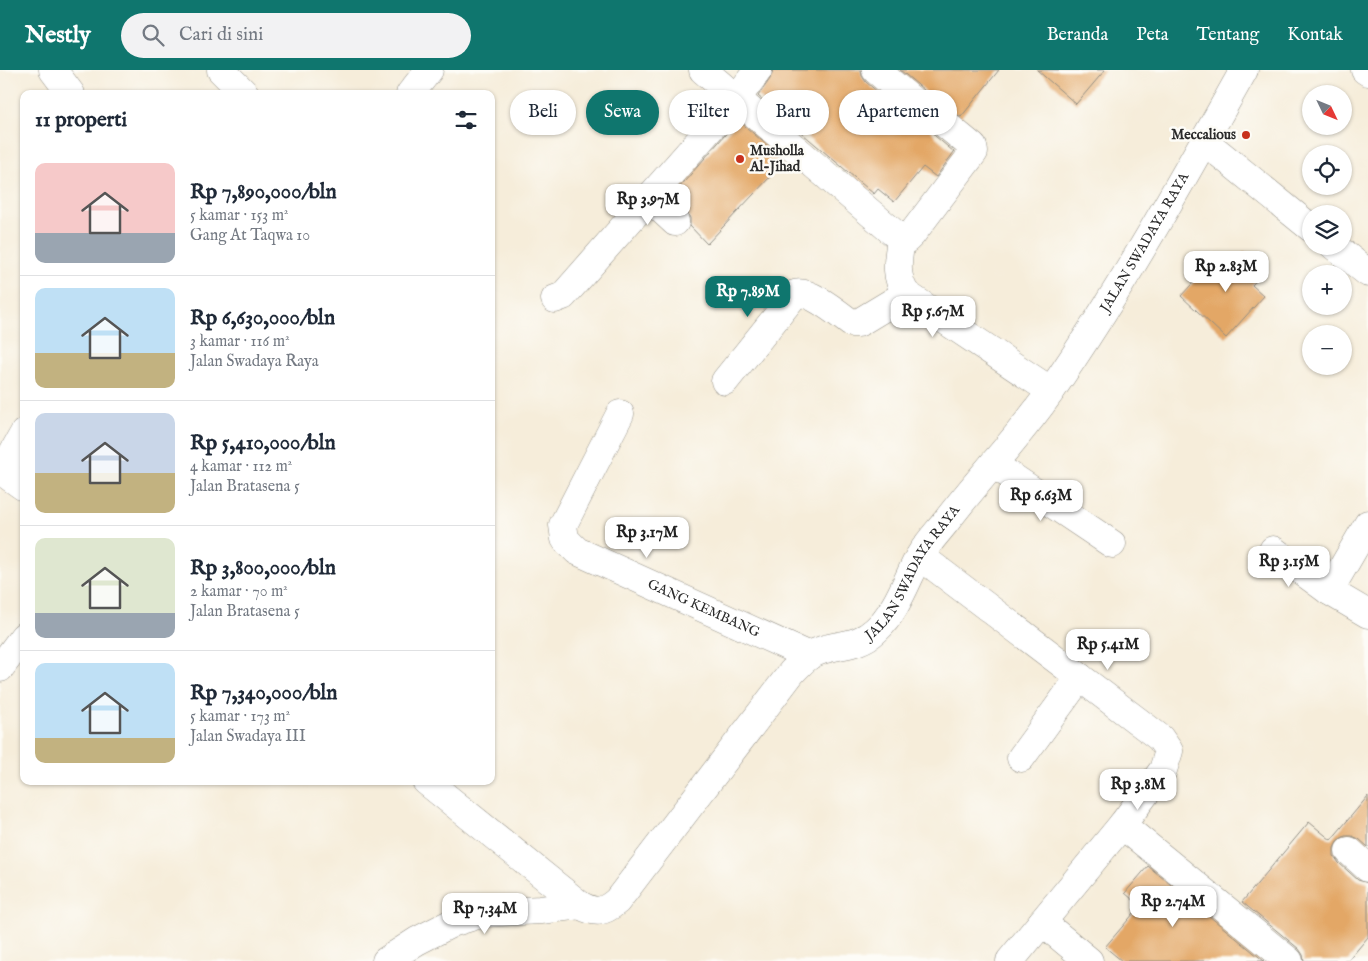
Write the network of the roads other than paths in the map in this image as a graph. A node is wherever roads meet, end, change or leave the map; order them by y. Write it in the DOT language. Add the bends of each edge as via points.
graph roads {
  1 [pos="53,70"];
  2 [pos="221,70"];
  3 [pos="429,70"];
  4 [pos="703,70"];
  5 [pos="758,70"];
  6 [pos="876,70"];
  7 [pos="1244,70"];
  8 [pos="68,90"];
  9 [pos="241,90"];
  10 [pos="413,90"];
  11 [pos="727,90"];
  12 [pos="743,90"];
  13 [pos="900,90"];
  14 [pos="747,107"];
  15 [pos="957,134"];
  16 [pos="704,135"];
  17 [pos="1204,141"];
  18 [pos="649,198"];
  19 [pos="1302,221"];
  20 [pos="675,222"];
  21 [pos="901,239"];
  22 [pos="1345,255"];
  23 [pos="1368,274"];
  24 [pos="906,294"];
  25 [pos="555,299"];
  26 [pos="725,381"];
  27 [pos="1051,391"];
  28 [pos="620,414"];
  29 [pos="20,440"];
  30 [pos="994,464"];
  31 [pos="1,471"];
  32 [pos="20,485"];
  33 [pos="1368,524"];
  34 [pos="1112,544"];
  35 [pos="1273,550"];
  36 [pos="920,556"];
  37 [pos="1330,591"];
  38 [pos="1368,614"];
  39 [pos="20,641"];
  40 [pos="809,656"];
  41 [pos="0,668"];
  42 [pos="1080,677"];
  43 [pos="1021,758"];
  44 [pos="431,785"];
  45 [pos="1122,825"];
  46 [pos="585,908"];
  47 [pos="1042,922"];
  48 [pos="386,961"];
  49 [pos="1010,961"];
  50 [pos="1089,961"];
  51 [pos="1289,961"];
  1 -- 8 [label="street"];
  2 -- 9 [label="street"];
  3 -- 10 [label="street"];
  4 -- 11 [label="street"];
  5 -- 12 [label="street"];
  6 -- 13 [label="street"];
  7 -- 17 [label="street, JALAN SWADAYA RAYA"];
  14 -- 21 [label="street"];
  15 -- 21 [label="street" via="973,147 974,152 912,234"];
  16 -- 18 [label="street"];
  17 -- 19 [label="street"];
  17 -- 27 [label="street, JALAN SWADAYA RAYA" via="1115,294"];
  18 -- 20 [label="street"];
  18 -- 25 [label="street" via="563,296"];
  21 -- 24 [label="street" via="897,272"];
  22 -- 23 [label="street"];
  24 -- 26 [label="street" via="858,323 852,323 808,294 799,292"];
  24 -- 27 [label="street"];
  27 -- 30 [label="street, JALAN SWADAYA RAYA"];
  28 -- 40 [label="street, GANG KEMBANG" via="563,525 565,539 577,551"];
  29 -- 31 [label="street"];
  30 -- 34 [label="street"];
  30 -- 36 [label="street, JALAN SWADAYA RAYA"];
  31 -- 32 [label="street"];
  33 -- 37 [label="street"];
  35 -- 37 [label="street"];
  36 -- 40 [label="street, JALAN SWADAYA RAYA" via="891,612 876,630 862,640 826,648"];
  36 -- 42 [label="street"];
  37 -- 38 [label="street"];
  39 -- 41 [label="street"];
  40 -- 46 [label="street, JALAN SWADAYA RAYA" via="792,672 617,900 600,911"];
  42 -- 43 [label="street"];
  42 -- 45 [label="street" via="1160,738 1169,751 1163,770"];
  44 -- 46 [label="street"];
  45 -- 47 [label="street"];
  45 -- 51 [label="street"];
  46 -- 48 [label="street, JALAN SWADAYA RAYA" via="484,913 452,922"];
  47 -- 49 [label="street"];
  47 -- 50 [label="street"];
}
